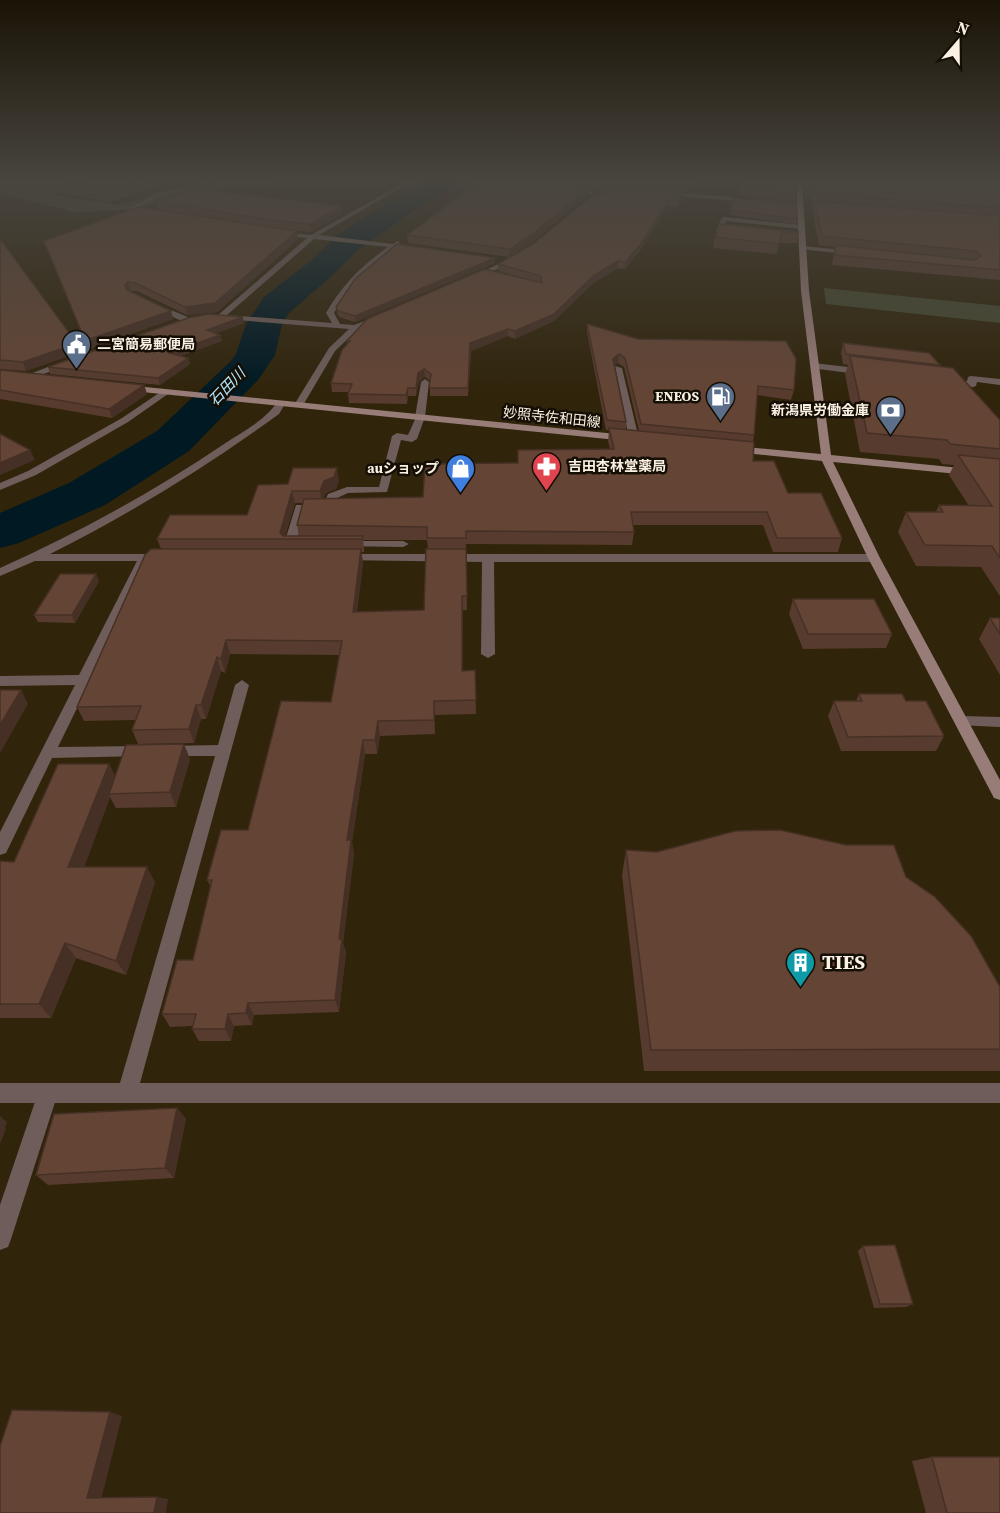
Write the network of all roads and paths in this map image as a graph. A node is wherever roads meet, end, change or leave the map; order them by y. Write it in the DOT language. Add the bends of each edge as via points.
graph roads {
  1 [pos="292,253"];
  2 [pos="383,253"];
  3 [pos="803,253"];
  4 [pos="850,253"];
  5 [pos="858,254"];
  6 [pos="520,255"];
  7 [pos="499,259"];
  8 [pos="511,261"];
  9 [pos="484,272"];
  10 [pos="495,275"];
  11 [pos="465,281"];
  12 [pos="144,300"];
  13 [pos="393,312"];
  14 [pos="209,316"];
  15 [pos="221,316"];
  16 [pos="198,318"];
  17 [pos="338,326"];
  18 [pos="355,327"];
  19 [pos="72,361"];
  20 [pos="814,366"];
  21 [pos="618,368"];
  22 [pos="871,373"];
  23 [pos="22,376"];
  24 [pos="50,379"];
  25 [pos="939,381"];
  26 [pos="425,382"];
  27 [pos="1000,382"];
  28 [pos="119,387"];
  29 [pos="170,393"];
  30 [pos="275,403"];
  31 [pos="299,405"];
  32 [pos="420,417"];
  33 [pos="634,439"];
  34 [pos="646,440"];
  35 [pos="724,448"];
  36 [pos="826,458"];
  37 [pos="1000,475"];
  38 [pos="0,487"];
  39 [pos="313,544"];
  40 [pos="335,544"];
  41 [pos="404,544"];
  42 [pos="33,557"];
  43 [pos="145,558"];
  44 [pos="180,558"];
  45 [pos="334,558"];
  46 [pos="488,558"];
  47 [pos="874,558"];
  48 [pos="0,572"];
  49 [pos="488,654"];
  50 [pos="84,680"];
  51 [pos="0,681"];
  52 [pos="242,685"];
  53 [pos="961,721"];
  54 [pos="1000,722"];
  55 [pos="222,750"];
  56 [pos="47,753"];
  57 [pos="1000,794"];
  58 [pos="5,828"];
  59 [pos="0,848"];
  60 [pos="0,1093"];
  61 [pos="1000,1093"];
  62 [pos="48,1094"];
  63 [pos="127,1094"];
  64 [pos="0,1239"];
  1 -- 15 [label="street"];
  2 -- 17 [label="street" via="343,289 330,313"];
  3 -- 20 [label="main road"];
  4 -- 5 [label="street"];
  6 -- 8 [label="street"];
  7 -- 8 [label="street"];
  8 -- 9 [label="street"];
  9 -- 10 [label="street"];
  9 -- 11 [label="street"];
  12 -- 16 [label="street" via="183,322"];
  13 -- 18 [label="street"];
  14 -- 15 [label="street"];
  15 -- 17 [label="street"];
  17 -- 18 [label="street"];
  18 -- 31 [label="street" via="332,350"];
  19 -- 23 [label="street"];
  20 -- 22 [label="street"];
  20 -- 36 [label="main road"];
  21 -- 33 [label="street"];
  23 -- 24 [label="main road"];
  25 -- 27 [label="street"];
  26 -- 32 [label="street"];
  28 -- 29 [label="main road, 妙照寺佐和田線"];
  29 -- 30 [label="main road, 妙照寺佐和田線"];
  29 -- 38 [label="street" via="32,473"];
  30 -- 31 [label="main road, 妙照寺佐和田線"];
  30 -- 42 [label="street" via="276,412 224,450 118,513"];
  31 -- 32 [label="main road, 妙照寺佐和田線"];
  32 -- 33 [label="main road, 妙照寺佐和田線"];
  32 -- 39 [label="street" via="412,439 397,436 383,490 347,490 332,496 327,508 300,507 290,544"];
  33 -- 34 [label="main road, 妙照寺佐和田線"];
  35 -- 36 [label="main road"];
  36 -- 37 [label="main road"];
  36 -- 47 [label="main road"];
  40 -- 41 [label="street"];
  42 -- 43 [label="street"];
  42 -- 48 [label="street"];
  43 -- 44 [label="street"];
  43 -- 50 [label="street"];
  45 -- 46 [label="street"];
  46 -- 47 [label="street"];
  46 -- 49 [label="street"];
  47 -- 53 [label="main road"];
  50 -- 51 [label="street"];
  50 -- 56 [label="street"];
  52 -- 55 [label="street"];
  53 -- 54 [label="street"];
  53 -- 57 [label="main road"];
  55 -- 56 [label="street"];
  55 -- 63 [label="street"];
  56 -- 58 [label="street"];
  58 -- 59 [label="street"];
  60 -- 62 [label="street"];
  61 -- 63 [label="street"];
  62 -- 63 [label="street"];
  62 -- 64 [label="street"];
}
